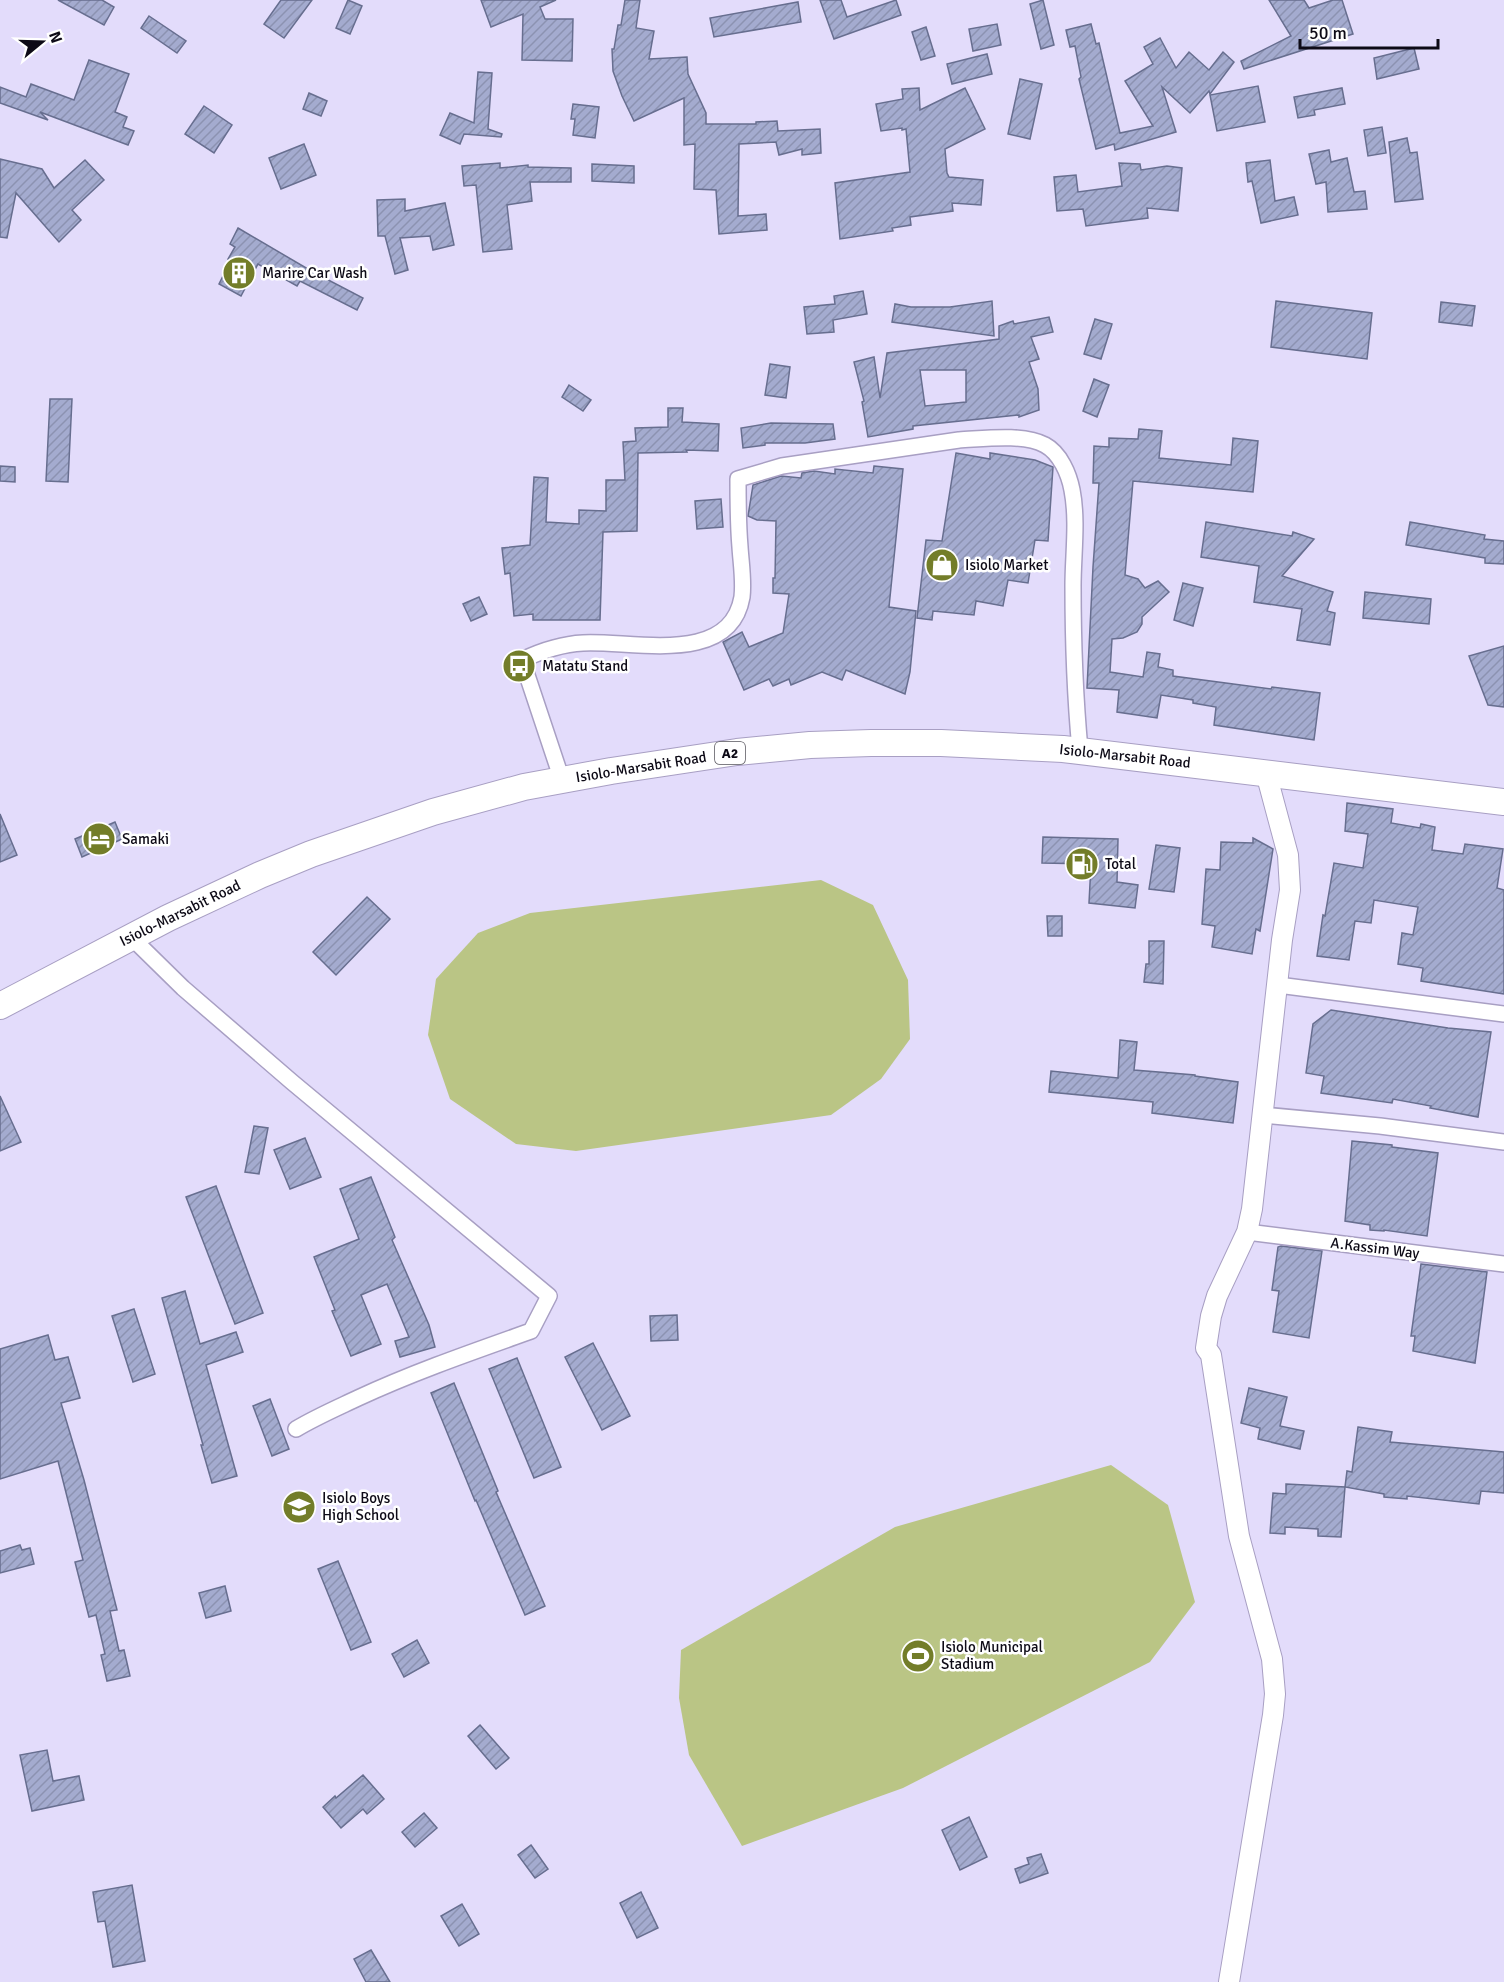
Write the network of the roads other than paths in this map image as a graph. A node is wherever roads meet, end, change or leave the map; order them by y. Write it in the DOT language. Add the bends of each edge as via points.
graph roads {
  1 [pos="1080,750"];
  2 [pos="1266,773"];
  3 [pos="562,780"];
  4 [pos="1504,802"];
  5 [pos="130,936"];
  6 [pos="1278,985"];
  7 [pos="0,1006"];
  8 [pos="1504,1014"];
  9 [pos="1263,1115"];
  10 [pos="1504,1142"];
  11 [pos="1247,1232"];
  12 [pos="1504,1264"];
  13 [pos="296,1430"];
  14 [pos="1229,1982"];
  1 -- 2 [label="highway, Isiolo-Marsabit Road / A2"];
  1 -- 3 [label="highway, Isiolo-Marsabit Road / A2" via="941,744 810,745 737,752"];
  1 -- 3 [label="street" via="1075,699 1074,505 1068,475 1046,445 1022,439 981,439 803,462 738,479 742,596 734,621 725,629 684,645 582,643 553,648 522,660"];
  2 -- 4 [label="highway, Isiolo-Marsabit Road / A2"];
  2 -- 6 [label="street" via="1286,846 1290,879"];
  3 -- 5 [label="highway, Isiolo-Marsabit Road / A2" via="433,812 311,854"];
  5 -- 7 [label="highway, Isiolo-Marsabit Road / A2"];
  5 -- 13 [label="street" via="183,988 292,1082 549,1296 531,1331 433,1366 312,1419"];
  6 -- 8 [label="street"];
  6 -- 9 [label="street"];
  9 -- 10 [label="street"];
  9 -- 11 [label="street"];
  11 -- 12 [label="street, A.Kassim Way"];
  11 -- 14 [label="street" via="1217,1296 1206,1348 1211,1354 1239,1536 1272,1659 1275,1694"];
}
